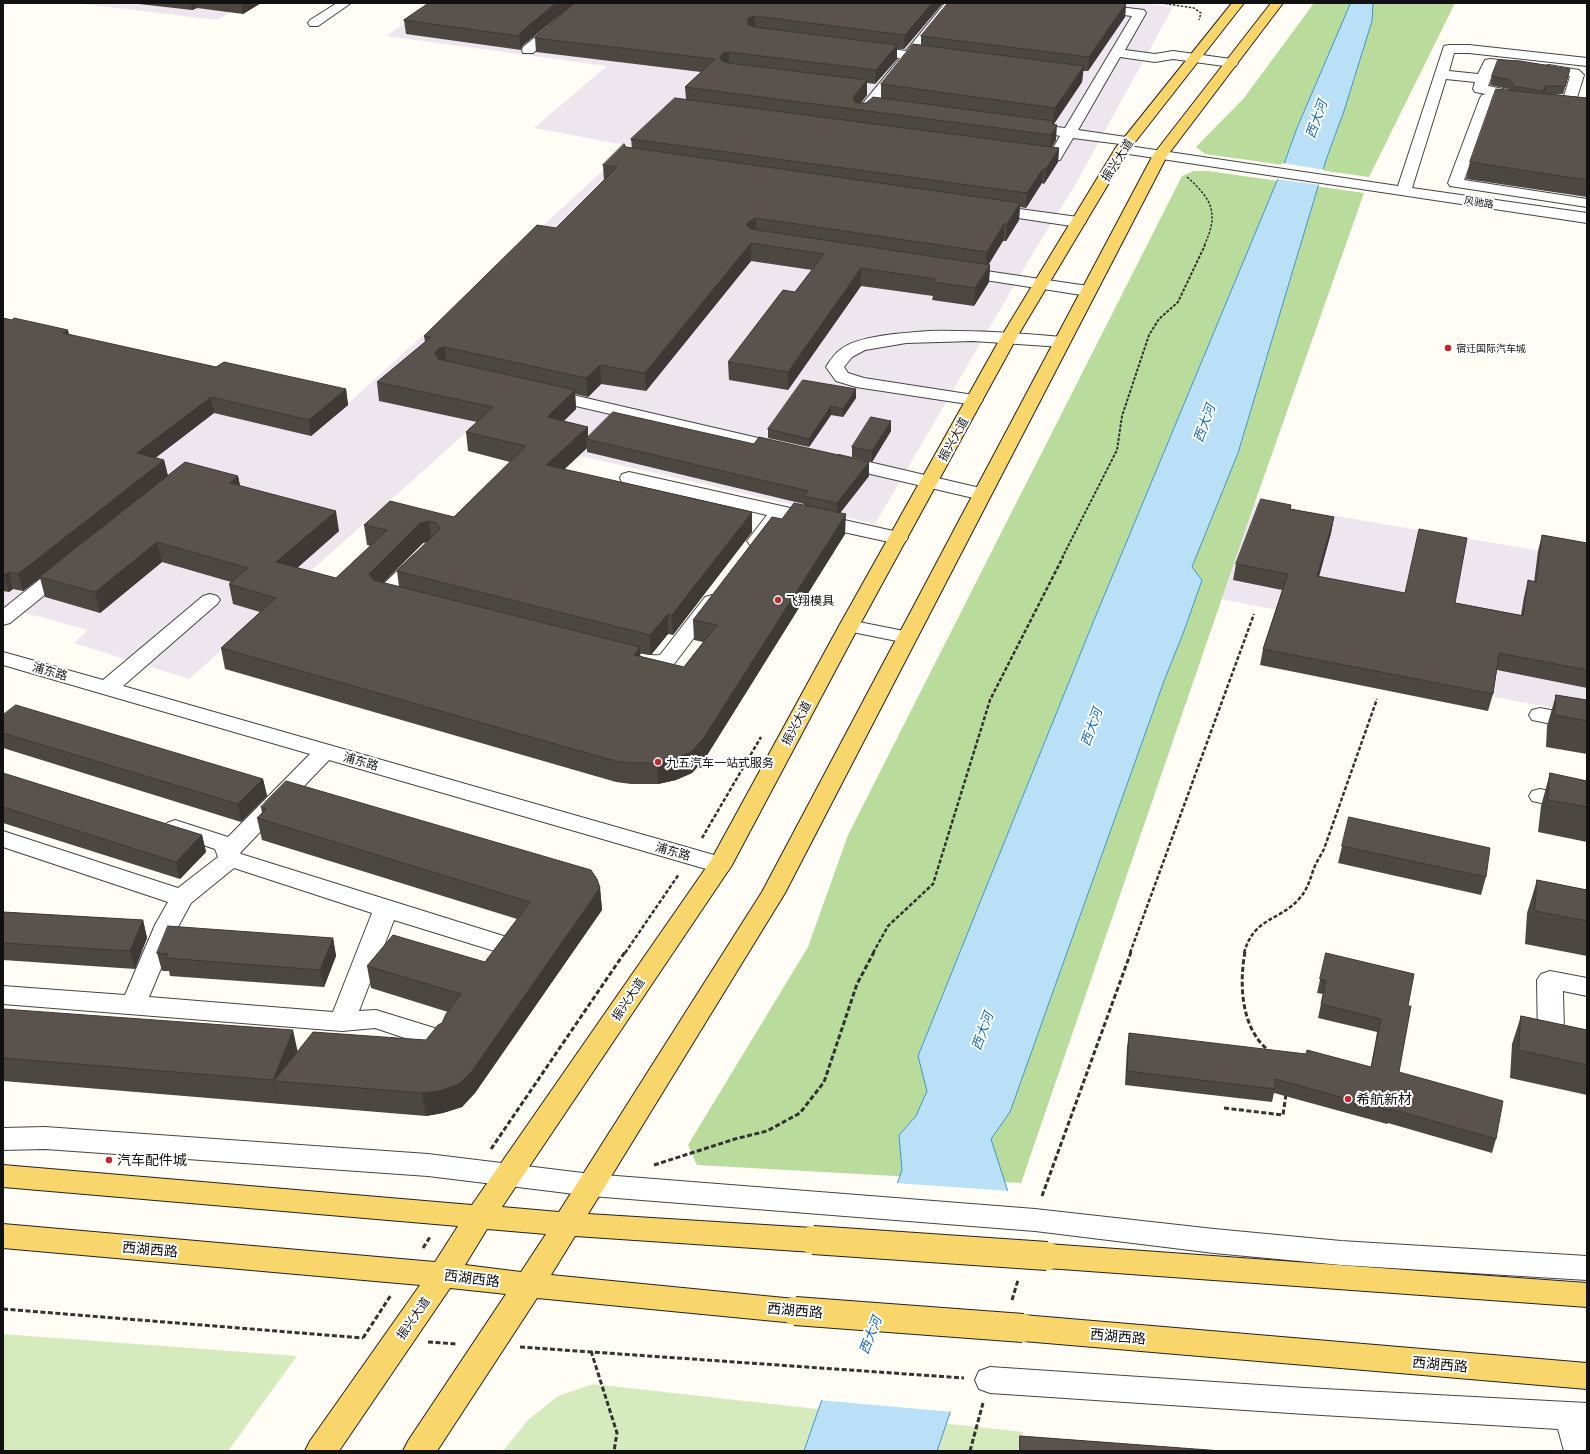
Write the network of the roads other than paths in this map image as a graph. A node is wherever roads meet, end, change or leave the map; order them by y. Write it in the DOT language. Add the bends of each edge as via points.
graph roads {
  1 [pos="345,3"];
  2 [pos="584,3"];
  3 [pos="951,3"];
  4 [pos="1056,3"];
  5 [pos="1238,3"];
  6 [pos="1277,3"];
  7 [pos="314,23"];
  8 [pos="1120,47"];
  9 [pos="855,48"];
  10 [pos="528,50"];
  11 [pos="909,55"];
  12 [pos="1194,58"];
  13 [pos="948,60"];
  14 [pos="1587,62"];
  15 [pos="1231,63"];
  16 [pos="1440,74"];
  17 [pos="1087,77"];
  18 [pos="1102,79"];
  19 [pos="1484,79"];
  20 [pos="864,89"];
  21 [pos="880,91"];
  22 [pos="868,105"];
  23 [pos="884,108"];
  24 [pos="1580,109"];
  25 [pos="1046,130"];
  26 [pos="865,132"];
  27 [pos="1070,133"];
  28 [pos="1125,145"];
  29 [pos="1015,152"];
  30 [pos="1160,155"];
  31 [pos="1404,191"];
  32 [pos="1587,203"];
  33 [pos="975,208"];
  34 [pos="1587,218"];
  35 [pos="1078,222"];
  36 [pos="944,270"];
  37 [pos="1041,284"];
  38 [pos="1088,292"];
  39 [pos="1009,338"];
  40 [pos="1062,342"];
  41 [pos="532,391"];
  42 [pos="974,400"];
  43 [pos="797,452"];
  44 [pos="820,457"];
  45 [pos="629,478"];
  46 [pos="930,482"];
  47 [pos="982,494"];
  48 [pos="779,512"];
  49 [pos="898,538"];
  50 [pos="431,548"];
  51 [pos="746,555"];
  52 [pos="81,557"];
  53 [pos="723,586"];
  54 [pos="210,600"];
  55 [pos="413,603"];
  56 [pos="3,619"];
  57 [pos="849,626"];
  58 [pos="907,637"];
  59 [pos="612,654"];
  60 [pos="3,658"];
  61 [pos="107,688"];
  62 [pos="1540,715"];
  63 [pos="1587,724"];
  64 [pos="325,751"];
  65 [pos="1540,796"];
  66 [pos="1587,806"];
  67 [pos="152,821"];
  68 [pos="3,839"];
  69 [pos="229,855"];
  70 [pos="720,865"];
  71 [pos="182,898"];
  72 [pos="386,909"];
  73 [pos="501,944"];
  74 [pos="1587,987"];
  75 [pos="3,995"];
  76 [pos="133,1006"];
  77 [pos="342,1022"];
  78 [pos="435,1038"];
  79 [pos="1587,1046"];
  80 [pos="3,1139"];
  81 [pos="508,1175"];
  82 [pos="3,1176"];
  83 [pos="591,1185"];
  84 [pos="480,1216"];
  85 [pos="566,1224"];
  86 [pos="3,1236"];
  87 [pos="1587,1268"];
  88 [pos="443,1275"];
  89 [pos="529,1286"];
  90 [pos="1587,1295"];
  91 [pos="1582,1376"];
  92 [pos="980,1379"];
  93 [pos="1578,1416"];
  94 [pos="321,1451"];
  95 [pos="419,1451"];
  96 [pos="1580,1451"];
  1 -- 7 [label="street"];
  2 -- 10 [label="street"];
  3 -- 11 [label="street"];
  4 -- 8 [label="street" via="1140,13"];
  5 -- 12 [label="main road, 振兴大道"];
  6 -- 15 [label="main road"];
  8 -- 12 [label="street" via="1154,58 1173,55"];
  8 -- 18 [label="street"];
  9 -- 11 [label="street"];
  11 -- 13 [label="street"];
  11 -- 21 [label="street"];
  12 -- 15 [label="street"];
  12 -- 28 [label="main road, 振兴大道"];
  14 -- 16 [label="street" via="1454,48 1448,49"];
  15 -- 30 [label="main road"];
  16 -- 19 [label="street"];
  16 -- 31 [label="street"];
  17 -- 18 [label="street"];
  18 -- 27 [label="street"];
  19 -- 19 [label="street" via="1489,64 1492,63 1577,74 1571,101 1568,102 1482,90 1480,89"];
  20 -- 21 [label="street"];
  21 -- 22 [label="street"];
  22 -- 23 [label="street"];
  22 -- 26 [label="street" via="845,129"];
  24 -- 32 [label="street" via="1487,98 1455,183"];
  25 -- 27 [label="street, 风驰路"];
  27 -- 28 [label="street, 风驰路"];
  27 -- 29 [label="street" via="1055,157"];
  28 -- 30 [label="street, 风驰路"];
  28 -- 35 [label="main road, 振兴大道"];
  30 -- 31 [label="street, 风驰路"];
  30 -- 38 [label="main road"];
  31 -- 34 [label="street, 风驰路"];
  33 -- 35 [label="street"];
  35 -- 37 [label="main road, 振兴大道"];
  36 -- 37 [label="street"];
  37 -- 38 [label="street"];
  37 -- 39 [label="main road, 振兴大道"];
  38 -- 40 [label="main road"];
  39 -- 40 [label="street"];
  39 -- 42 [label="main road, 振兴大道"];
  39 -- 42 [label="street" via="897,338 866,344 846,353 835,368 842,377 862,383"];
  40 -- 47 [label="main road"];
  41 -- 43 [label="street"];
  42 -- 46 [label="main road, 振兴大道"];
  44 -- 46 [label="street"];
  45 -- 48 [label="street"];
  46 -- 47 [label="street"];
  46 -- 49 [label="main road, 振兴大道"];
  47 -- 58 [label="main road"];
  48 -- 49 [label="street"];
  48 -- 51 [label="street"];
  49 -- 57 [label="main road, 振兴大道"];
  50 -- 55 [label="street" via="383,595"];
  52 -- 56 [label="street"];
  53 -- 59 [label="street" via="666,660 651,664"];
  54 -- 61 [label="street"];
  57 -- 58 [label="street"];
  57 -- 70 [label="main road, 振兴大道"];
  58 -- 83 [label="main road" via="773,893"];
  60 -- 61 [label="street, 浦东路"];
  61 -- 64 [label="street, 浦东路"];
  62 -- 63 [label="street"];
  64 -- 69 [label="street"];
  64 -- 70 [label="street, 浦东路"];
  65 -- 66 [label="street"];
  67 -- 69 [label="street" via="226,844"];
  68 -- 71 [label="street"];
  69 -- 71 [label="street"];
  69 -- 72 [label="street"];
  70 -- 81 [label="main road, 振兴大道"];
  71 -- 76 [label="street" via="167,925"];
  72 -- 73 [label="street"];
  72 -- 77 [label="street"];
  74 -- 79 [label="street" via="1550,980 1551,1039"];
  75 -- 76 [label="street"];
  76 -- 77 [label="street"];
  77 -- 78 [label="street" via="376,1019"];
  80 -- 81 [label="street" via="53,1139 428,1164"];
  81 -- 83 [label="street"];
  81 -- 84 [label="main road, 振兴大道"];
  82 -- 84 [label="main road"];
  83 -- 85 [label="main road"];
  83 -- 87 [label="street" via="1034,1220 1340,1253"];
  84 -- 85 [label="main road"];
  84 -- 88 [label="main road, 振兴大道"];
  85 -- 89 [label="main road"];
  85 -- 90 [label="main road, bridge"];
  86 -- 88 [label="main road, 西湖西路"];
  88 -- 89 [label="main road, 西湖西路"];
  88 -- 94 [label="main road, 振兴大道"];
  89 -- 91 [label="main road, 西湖西路, bridge" via="796,1311 1017,1316"];
  89 -- 95 [label="main road"];
  92 -- 93 [label="street"];
  93 -- 96 [label="street"];
}
